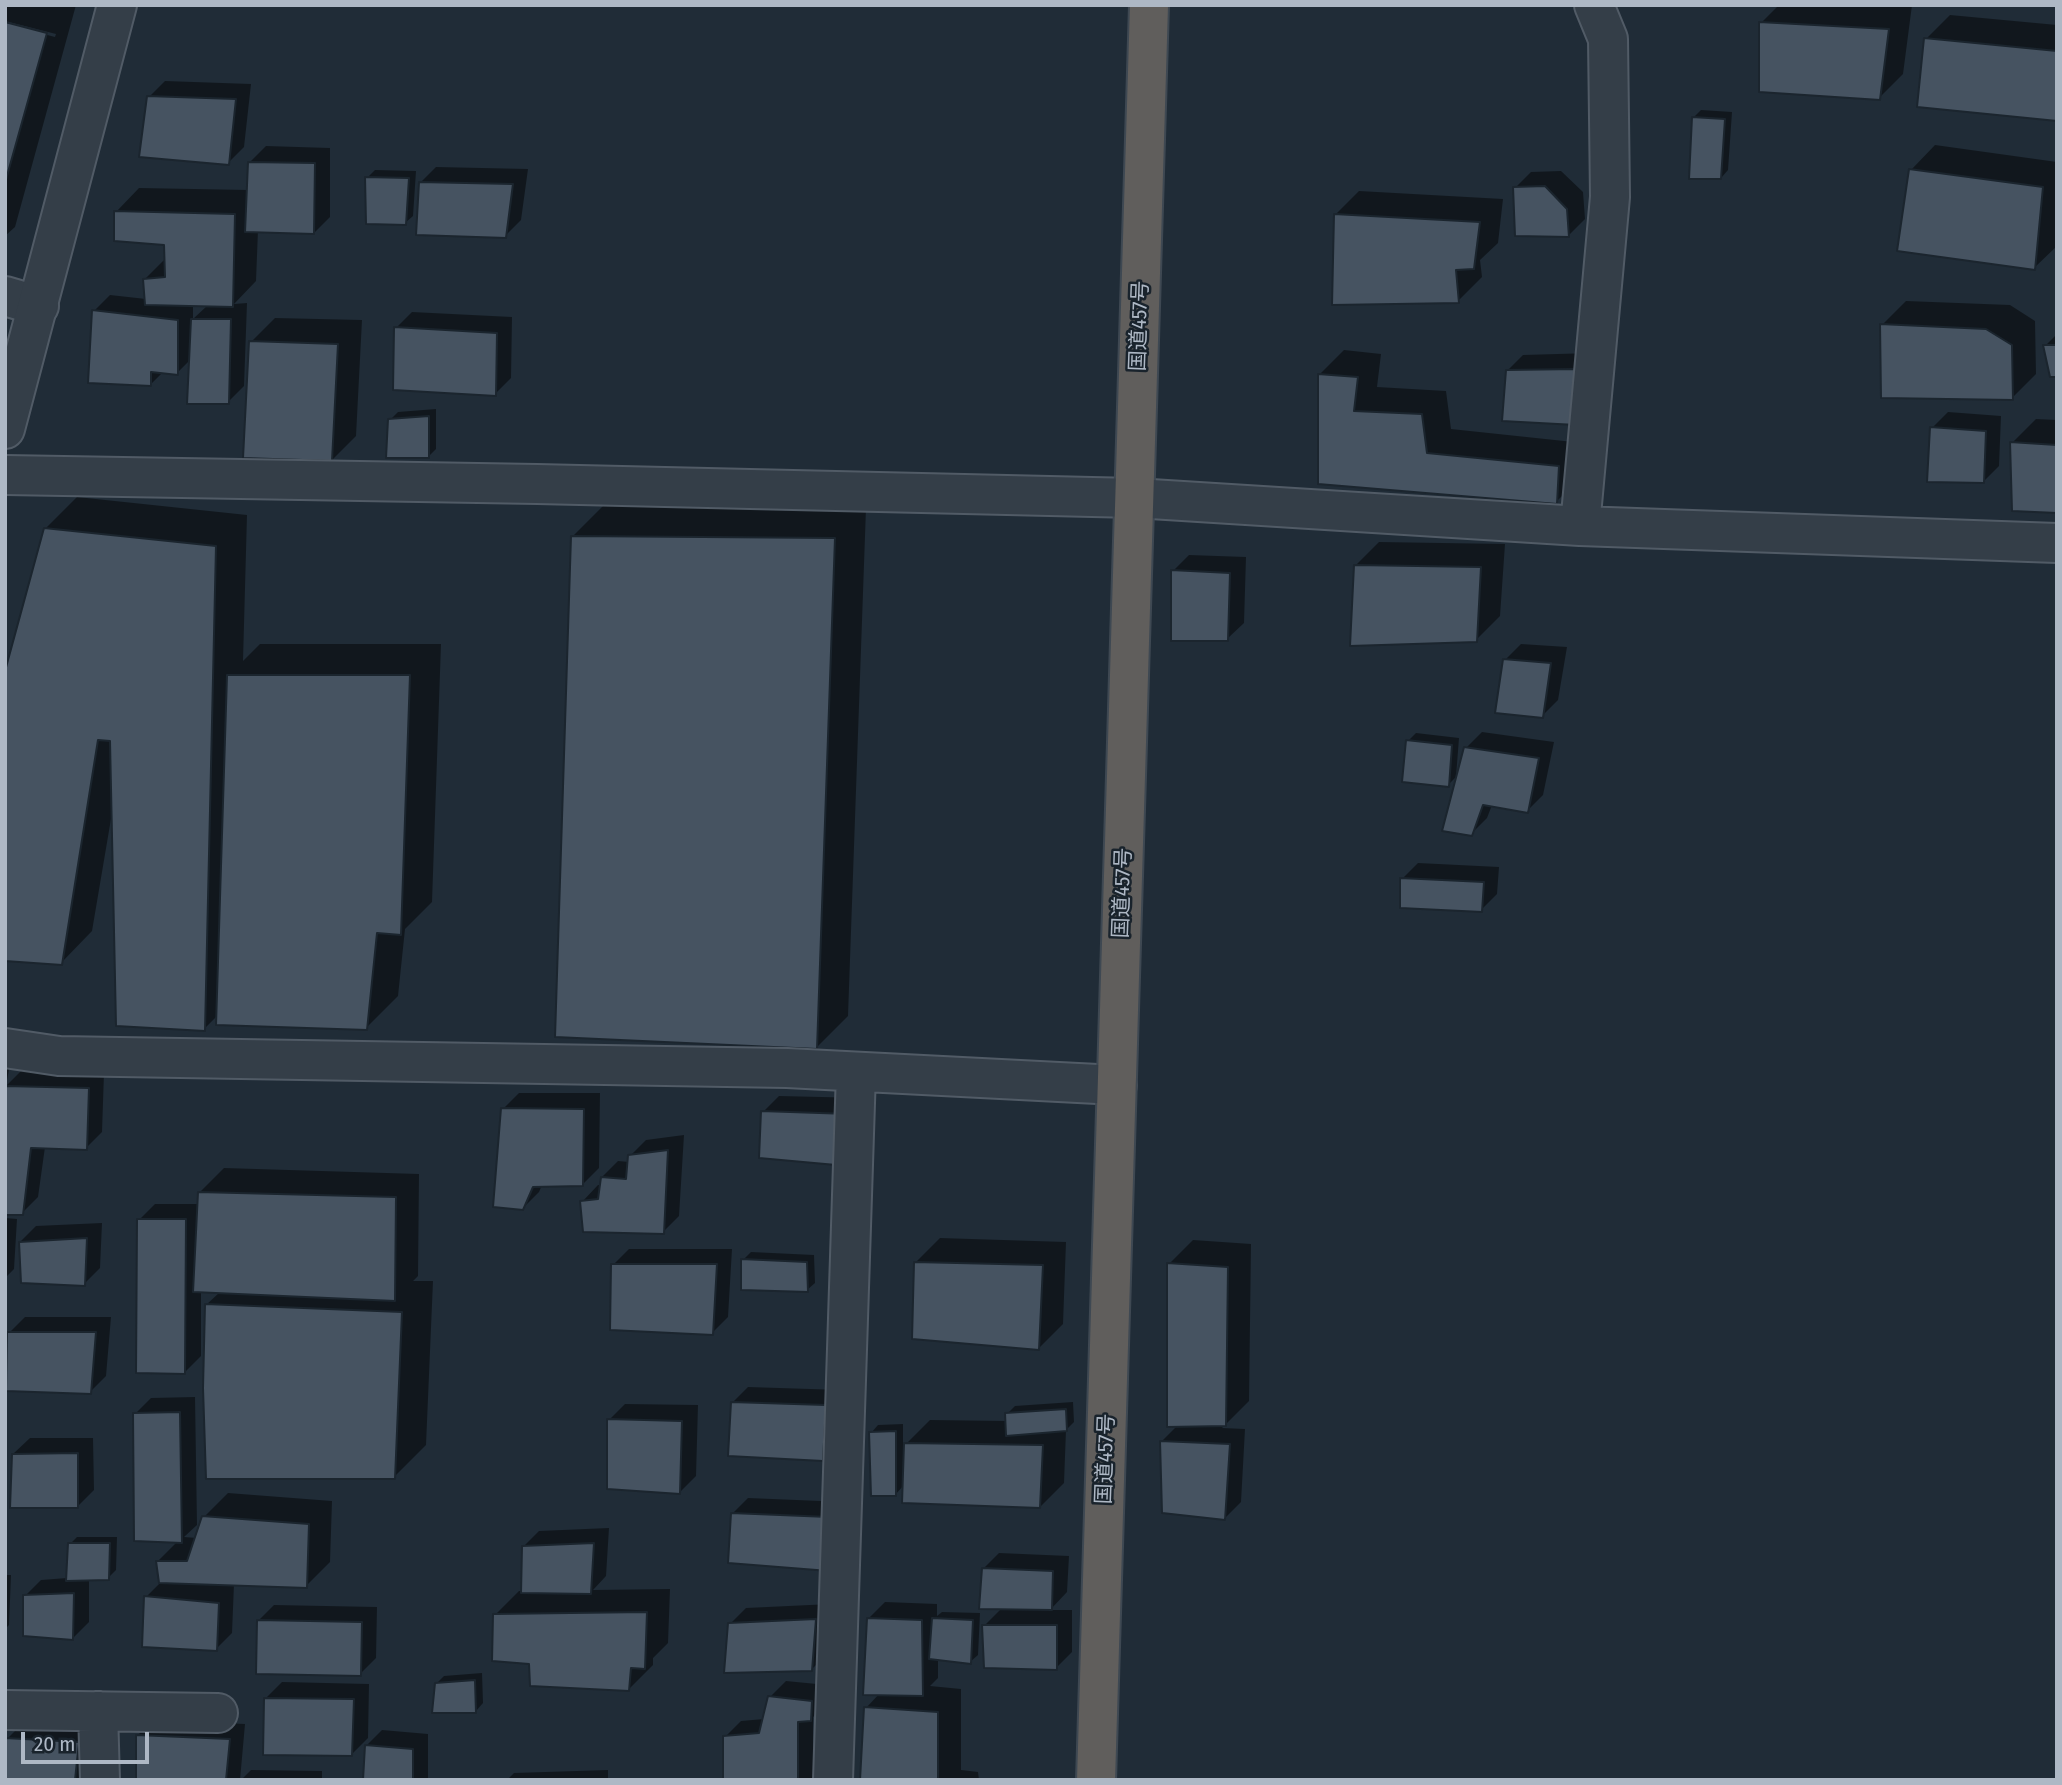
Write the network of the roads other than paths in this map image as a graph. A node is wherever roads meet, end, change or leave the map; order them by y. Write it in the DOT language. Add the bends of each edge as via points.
graph roads {
  1 [pos="117,5"];
  2 [pos="1149,5"];
  3 [pos="1594,5"];
  4 [pos="22,301"];
  5 [pos="5,429"];
  6 [pos="5,475"];
  7 [pos="1135,498"];
  8 [pos="1580,526"];
  9 [pos="2057,543"];
  10 [pos="5,1048"];
  11 [pos="856,1072"];
  12 [pos="1117,1085"];
  13 [pos="5,1710"];
  14 [pos="98,1711"];
  15 [pos="218,1713"];
  16 [pos="100,1780"];
  17 [pos="833,1780"];
  18 [pos="1096,1780"];
  1 -- 4 [label="street"];
  2 -- 7 [label="highway, 国道457号"];
  3 -- 8 [label="street" via="1608,40 1610,197"];
  4 -- 5 [label="street"];
  6 -- 7 [label="street"];
  7 -- 8 [label="street"];
  7 -- 12 [label="highway, 国道457号"];
  8 -- 9 [label="street"];
  10 -- 11 [label="street" via="59,1056"];
  11 -- 12 [label="street"];
  11 -- 17 [label="street"];
  12 -- 18 [label="highway, 国道457号"];
  13 -- 14 [label="street"];
  14 -- 15 [label="street"];
  14 -- 16 [label="street"];
}
